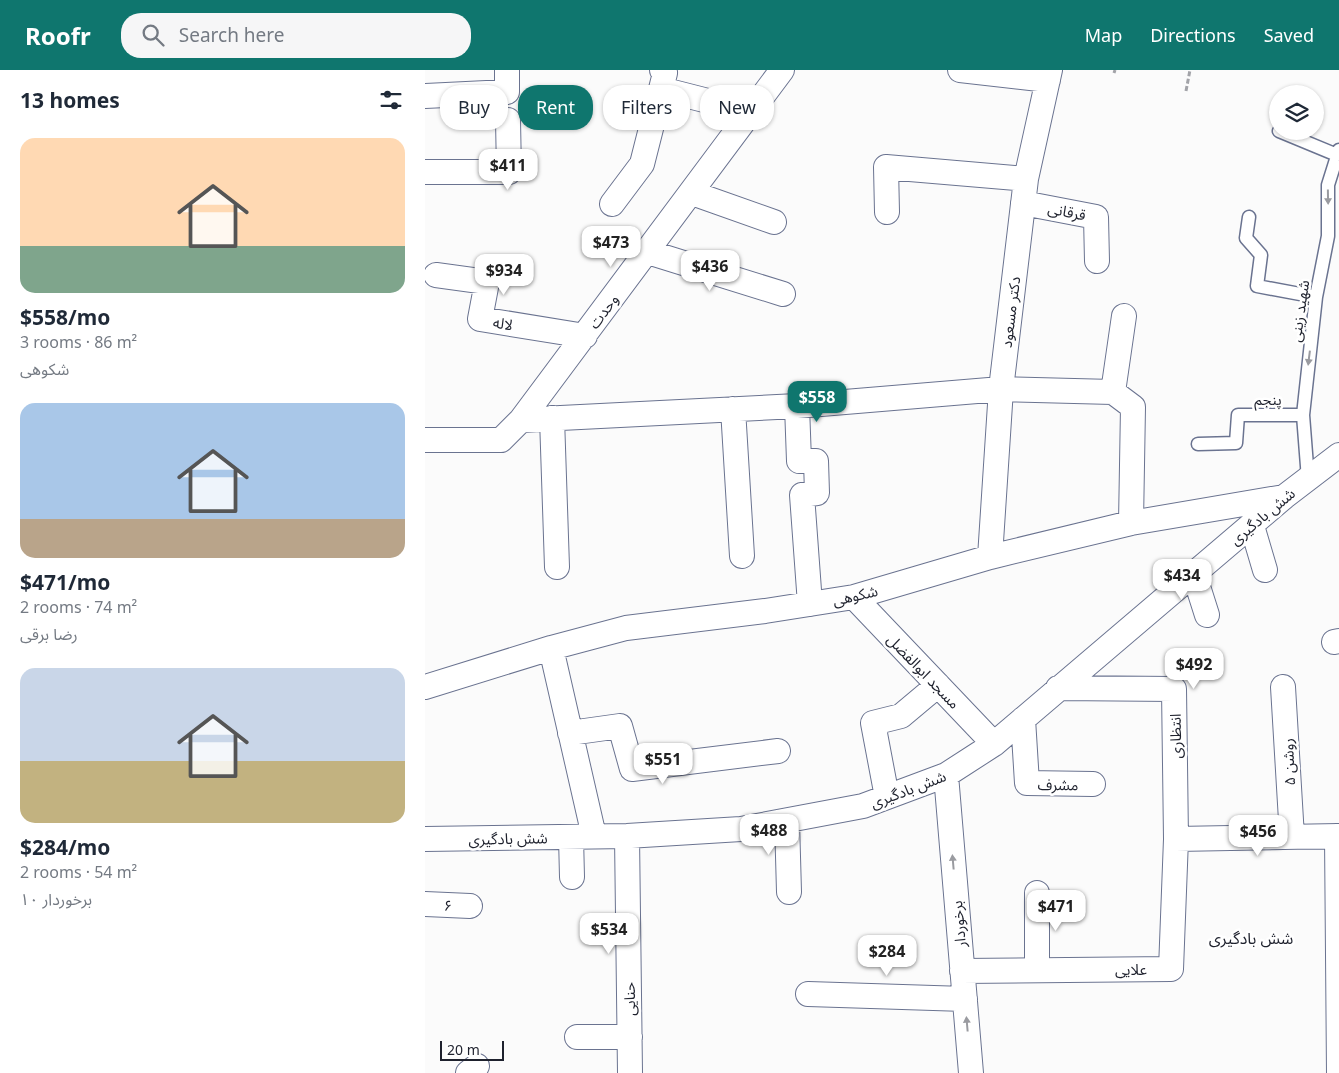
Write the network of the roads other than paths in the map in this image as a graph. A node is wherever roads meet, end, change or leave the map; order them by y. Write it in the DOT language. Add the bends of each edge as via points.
graph roads {
  1 [pos="507,70"];
  2 [pos="782,70"];
  3 [pos="960,70"];
  4 [pos="1049,75"];
  5 [pos="661,79"];
  6 [pos="771,85"];
  7 [pos="700,93"];
  8 [pos="425,96"];
  9 [pos="509,120"];
  10 [pos="738,130"];
  11 [pos="1303,140"];
  12 [pos="1338,153"];
  13 [pos="425,172"];
  14 [pos="1026,179"];
  15 [pos="692,193"];
  16 [pos="1023,203"];
  17 [pos="612,204"];
  18 [pos="887,212"];
  19 [pos="1249,217"];
  20 [pos="774,222"];
  21 [pos="1334,238"];
  22 [pos="648,252"];
  23 [pos="1097,261"];
  24 [pos="436,275"];
  25 [pos="783,294"];
  26 [pos="1317,297"];
  27 [pos="1124,316"];
  28 [pos="585,336"];
  29 [pos="1001,389"];
  30 [pos="1113,392"];
  31 [pos="797,406"];
  32 [pos="733,409"];
  33 [pos="1303,415"];
  34 [pos="552,418"];
  35 [pos="521,420"];
  36 [pos="425,440"];
  37 [pos="1198,444"];
  38 [pos="1339,455"];
  39 [pos="1308,479"];
  40 [pos="1284,496"];
  41 [pos="1131,523"];
  42 [pos="1252,526"];
  43 [pos="743,556"];
  44 [pos="990,557"];
  45 [pos="557,567"];
  46 [pos="1265,570"];
  47 [pos="1194,574"];
  48 [pos="854,597"];
  49 [pos="810,604"];
  50 [pos="1207,615"];
  51 [pos="551,648"];
  52 [pos="938,686"];
  53 [pos="425,687"];
  54 [pos="1283,687"];
  55 [pos="1057,688"];
  56 [pos="1023,720"];
  57 [pos="570,733"];
  58 [pos="995,744"];
  59 [pos="778,751"];
  60 [pos="946,775"];
  61 [pos="1093,784"];
  62 [pos="887,797"];
  63 [pos="787,821"];
  64 [pos="594,836"];
  65 [pos="627,836"];
  66 [pos="1338,836"];
  67 [pos="571,837"];
  68 [pos="1292,837"];
  69 [pos="425,839"];
  70 [pos="1176,839"];
  71 [pos="572,877"];
  72 [pos="789,892"];
  73 [pos="1037,893"];
  74 [pos="425,904"];
  75 [pos="470,906"];
  76 [pos="962,970"];
  77 [pos="1037,970"];
  78 [pos="808,994"];
  79 [pos="965,999"];
  80 [pos="577,1037"];
  81 [pos="630,1037"];
  82 [pos="630,1073"];
  83 [pos="971,1073"];
  84 [pos="1339,1073"];
  1 -- 8 [label="street" via="507,92"];
  2 -- 6 [label="street, وحدت"];
  3 -- 4 [label="street"];
  4 -- 14 [label="street, دکتر مسعود"];
  5 -- 7 [label="street"];
  5 -- 17 [label="street" via="641,164"];
  9 -- 13 [label="street" via="509,172"];
  10 -- 15 [label="street, وحدت"];
  11 -- 12 [label="lane"];
  12 -- 21 [label="lane, شهید زینی, one-way" via="1327,185"];
  14 -- 16 [label="street, دکتر مسعود"];
  14 -- 18 [label="street" via="886,167"];
  15 -- 20 [label="street"];
  15 -- 22 [label="street, وحدت"];
  16 -- 23 [label="street, قرقانی" via="1096,217"];
  16 -- 29 [label="street, دکتر مسعود"];
  19 -- 26 [label="lane" via="1247,238 1261,255 1257,286"];
  21 -- 26 [label="lane, شهید زینی"];
  22 -- 25 [label="street"];
  22 -- 28 [label="street, وحدت"];
  24 -- 28 [label="street, لاله" via="487,282 480,319"];
  26 -- 33 [label="lane, شهید زینی, one-way"];
  27 -- 30 [label="street"];
  28 -- 35 [label="street, وحدت"];
  29 -- 30 [label="street"];
  29 -- 31 [label="street"];
  29 -- 44 [label="street, دکتر مسعود"];
  30 -- 41 [label="street" via="1133,407"];
  31 -- 32 [label="street"];
  31 -- 49 [label="street" via="799,461 816,461 817,493 802,494"];
  32 -- 34 [label="street"];
  32 -- 43 [label="street"];
  33 -- 37 [label="lane, پنجم" via="1238,415 1236,443"];
  33 -- 39 [label="lane, شهید زینی"];
  34 -- 35 [label="street"];
  34 -- 45 [label="street"];
  35 -- 36 [label="street, وحدت" via="501,440"];
  38 -- 39 [label="street, شش بادگیری"];
  39 -- 40 [label="street, شش بادگیری"];
  40 -- 41 [label="street, شکوهی"];
  40 -- 42 [label="street, شش بادگیری"];
  41 -- 44 [label="street, شکوهی"];
  42 -- 46 [label="street"];
  42 -- 47 [label="street, شش بادگیری"];
  44 -- 48 [label="street, شکوهی"];
  47 -- 50 [label="street"];
  47 -- 55 [label="street, شش بادگیری"];
  48 -- 49 [label="street, شکوهی"];
  48 -- 52 [label="street, مسجد ابوالفضل"];
  49 -- 51 [label="street, شکوهی" via="626,628"];
  51 -- 53 [label="street, شکوهی"];
  51 -- 57 [label="street"];
  52 -- 58 [label="street, مسجد ابوالفضل"];
  52 -- 62 [label="street" via="901,716 873,723"];
  54 -- 68 [label="street, روشن ۵"];
  55 -- 56 [label="street, شش بادگیری"];
  55 -- 70 [label="street, انتظاری" via="1174,689"];
  56 -- 58 [label="street, شش بادگیری"];
  56 -- 61 [label="street, مشرف" via="1027,783"];
  57 -- 59 [label="street" via="620,726 632,769"];
  57 -- 64 [label="street"];
  58 -- 60 [label="street, شش بادگیری"];
  60 -- 62 [label="street, شش بادگیری"];
  76 -- 60 [label="street, برخوردار, one-way"];
  62 -- 63 [label="street, شش بادگیری" via="863,806"];
  63 -- 65 [label="street, شش بادگیری" via="741,829"];
  63 -- 72 [label="street"];
  64 -- 65 [label="street, شش بادگیری"];
  64 -- 67 [label="street, شش بادگیری"];
  65 -- 81 [label="street, حنایی"];
  66 -- 68 [label="street"];
  66 -- 84 [label="street"];
  67 -- 69 [label="street, شش بادگیری"];
  67 -- 71 [label="street"];
  68 -- 70 [label="street"];
  70 -- 77 [label="street, علایی" via="1171,969"];
  73 -- 77 [label="street"];
  74 -- 75 [label="street, ۶"];
  76 -- 77 [label="street, علایی"];
  76 -- 79 [label="street, برخوردار"];
  78 -- 79 [label="street"];
  83 -- 79 [label="street, برخوردار, one-way"];
  80 -- 81 [label="street"];
  81 -- 82 [label="street, حنایی"];
}
